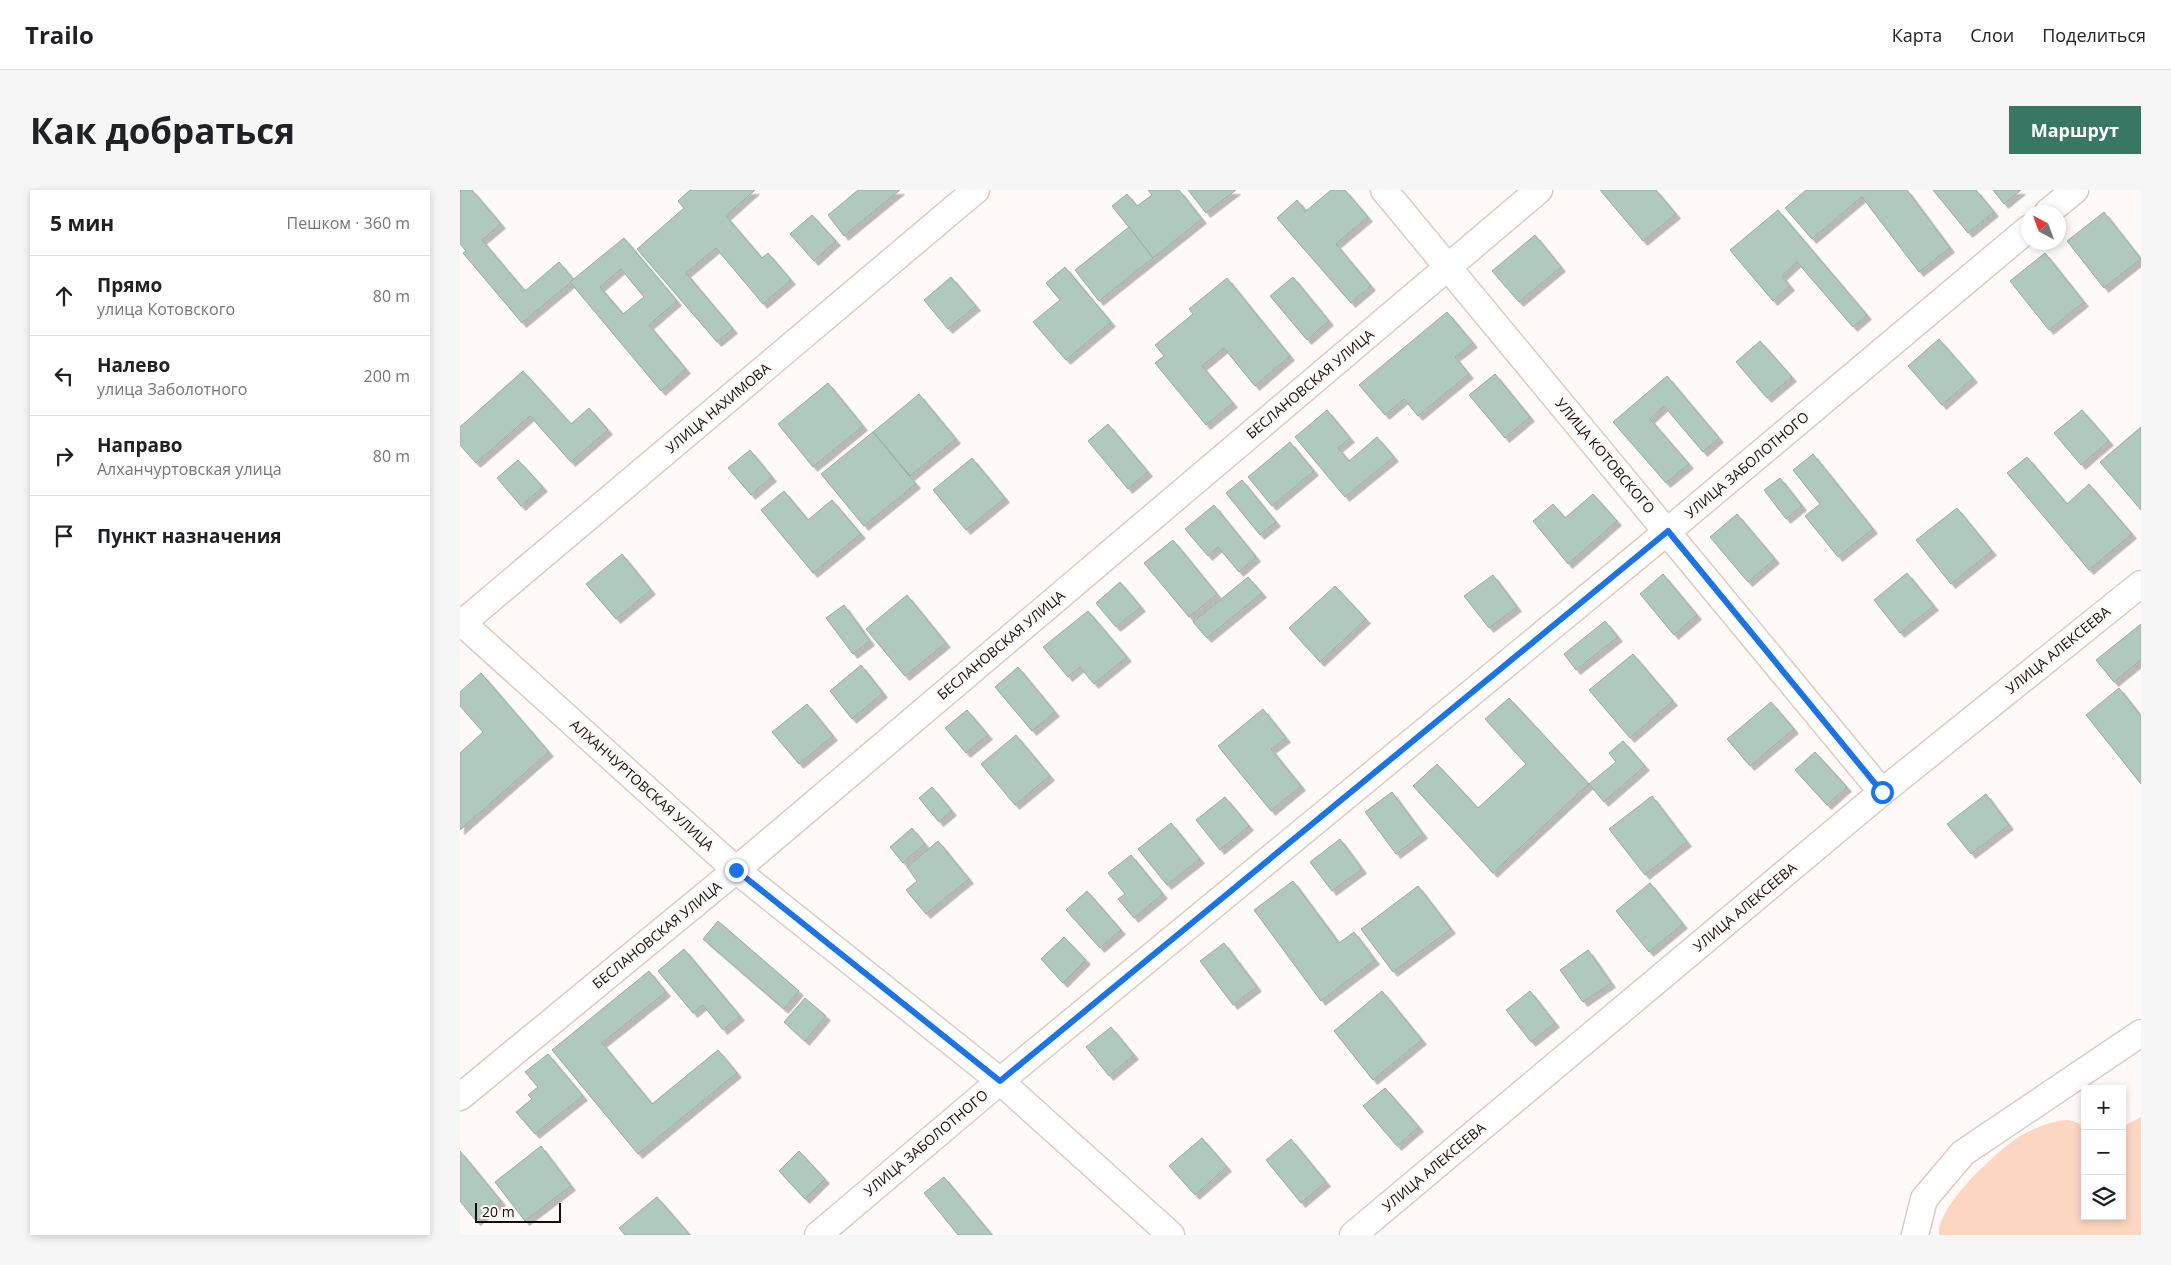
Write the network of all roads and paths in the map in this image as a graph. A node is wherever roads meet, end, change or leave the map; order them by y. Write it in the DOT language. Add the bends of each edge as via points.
graph roads {
  1 [pos="976,190"];
  2 [pos="1384,190"];
  3 [pos="1539,190"];
  4 [pos="2075,190"];
  5 [pos="2057,205"];
  6 [pos="2021,235"];
  7 [pos="1447,267"];
  8 [pos="1668,531"];
  9 [pos="2141,584"];
  10 [pos="461,623"];
  11 [pos="1882,792"];
  12 [pos="736,870"];
  13 [pos="2141,1033"];
  14 [pos="1000,1081"];
  15 [pos="460,1097"];
  16 [pos="818,1235"];
  17 [pos="1171,1235"];
  18 [pos="1353,1235"];
  19 [pos="1916,1235"];
  1 -- 10 [label="street, УЛИЦА НАХИМОВА"];
  2 -- 7 [label="street, УЛИЦА КОТОВСКОГО"];
  3 -- 7 [label="street, БЕСЛАНОВСКАЯ УЛИЦА"];
  4 -- 5 [label="street"];
  6 -- 8 [label="street, УЛИЦА ЗАБОЛОТНОГО"];
  7 -- 8 [label="street, УЛИЦА КОТОВСКОГО"];
  7 -- 12 [label="street, БЕСЛАНОВСКАЯ УЛИЦА"];
  8 -- 11 [label="street, УЛИЦА КОТОВСКОГО"];
  8 -- 14 [label="street, УЛИЦА ЗАБОЛОТНОГО"];
  9 -- 11 [label="street, УЛИЦА АЛЕКСЕЕВА"];
  10 -- 12 [label="street, АЛХАНЧУРТОВСКАЯ УЛИЦА"];
  11 -- 18 [label="street, УЛИЦА АЛЕКСЕЕВА"];
  12 -- 14 [label="street, АЛХАНЧУРТОВСКАЯ УЛИЦА"];
  12 -- 15 [label="street, БЕСЛАНОВСКАЯ УЛИЦА"];
  13 -- 19 [label="street" via="1963,1153 1924,1199"];
  14 -- 16 [label="street, УЛИЦА ЗАБОЛОТНОГО"];
  14 -- 17 [label="street, АЛХАНЧУРТОВСКАЯ УЛИЦА"];
}
